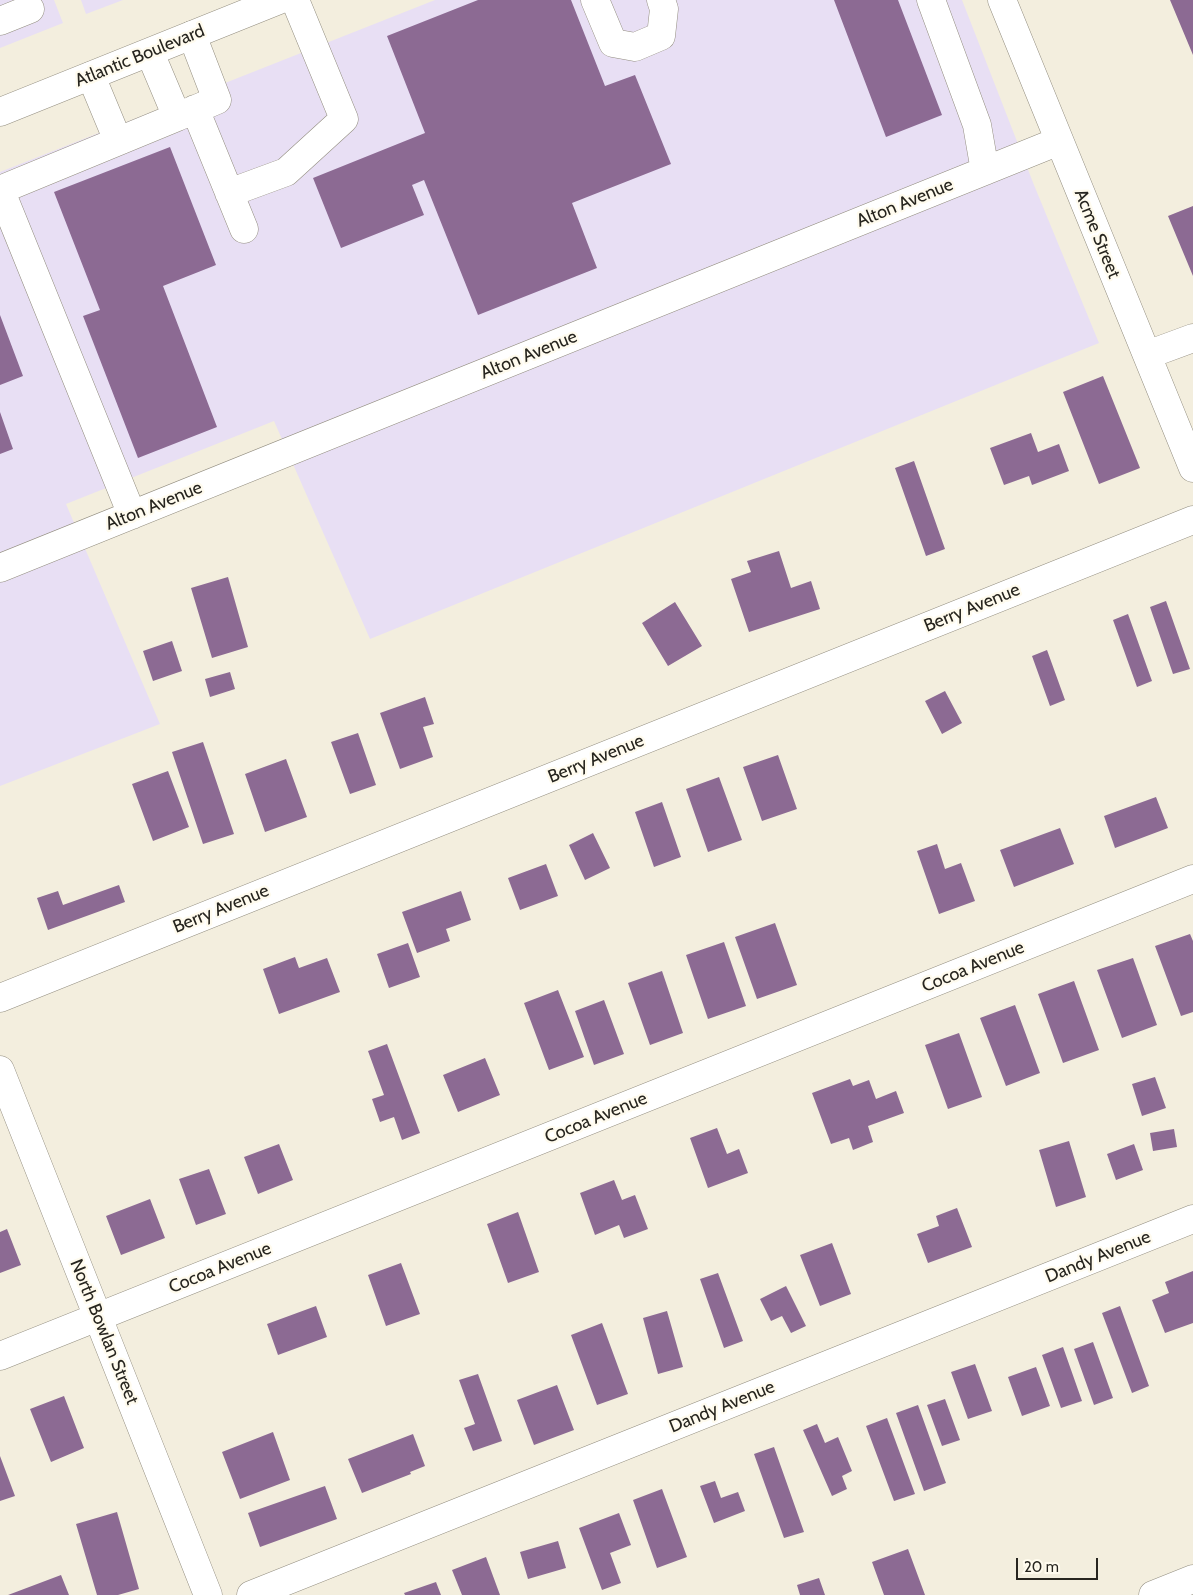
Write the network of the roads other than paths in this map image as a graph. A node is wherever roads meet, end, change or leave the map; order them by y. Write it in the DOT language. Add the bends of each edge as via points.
graph roads {
  1 [pos="279,0"];
  2 [pos="295,0"];
  3 [pos="594,0"];
  4 [pos="661,0"];
  5 [pos="930,0"];
  6 [pos="1002,0"];
  7 [pos="30,9"];
  8 [pos="0,21"];
  9 [pos="192,35"];
  10 [pos="150,53"];
  11 [pos="90,76"];
  12 [pos="0,112"];
  13 [pos="186,113"];
  14 [pos="118,141"];
  15 [pos="1059,141"];
  16 [pos="985,171"];
  17 [pos="0,189"];
  18 [pos="229,193"];
  19 [pos="244,229"];
  20 [pos="1193,338"];
  21 [pos="1147,356"];
  22 [pos="1193,468"];
  23 [pos="132,515"];
  24 [pos="1193,520"];
  25 [pos="0,568"];
  26 [pos="1193,879"];
  27 [pos="0,998"];
  28 [pos="0,1070"];
  29 [pos="1193,1219"];
  30 [pos="98,1317"];
  31 [pos="0,1356"];
  32 [pos="1193,1579"];
  33 [pos="208,1595"];
  34 [pos="251,1595"];
  35 [pos="1154,1595"];
  1 -- 9 [label="street, Atlantic Boulevard"];
  2 -- 18 [label="street" via="344,119 286,172"];
  3 -- 4 [label="street" via="613,42 635,47 661,36 664,9"];
  5 -- 16 [label="street" via="978,125"];
  6 -- 15 [label="street, Acme Street"];
  7 -- 8 [label="street"];
  9 -- 10 [label="street, Atlantic Boulevard"];
  9 -- 13 [label="street" via="217,100"];
  10 -- 11 [label="street, Atlantic Boulevard"];
  10 -- 13 [label="street"];
  11 -- 12 [label="street, Atlantic Boulevard"];
  11 -- 14 [label="street"];
  13 -- 14 [label="street"];
  13 -- 18 [label="street"];
  14 -- 17 [label="street"];
  15 -- 16 [label="street, Alton Avenue"];
  15 -- 21 [label="street, Acme Street"];
  16 -- 23 [label="street, Alton Avenue"];
  17 -- 23 [label="street"];
  18 -- 19 [label="street"];
  20 -- 21 [label="street"];
  21 -- 22 [label="street, Acme Street"];
  23 -- 25 [label="street, Alton Avenue"];
  24 -- 27 [label="street, Berry Avenue"];
  26 -- 30 [label="street, Cocoa Avenue"];
  28 -- 30 [label="street, North Bowlan Street"];
  29 -- 34 [label="street, Dandy Avenue"];
  30 -- 31 [label="street, Cocoa Avenue"];
  30 -- 33 [label="street, North Bowlan Street"];
  32 -- 35 [label="street"];
}
